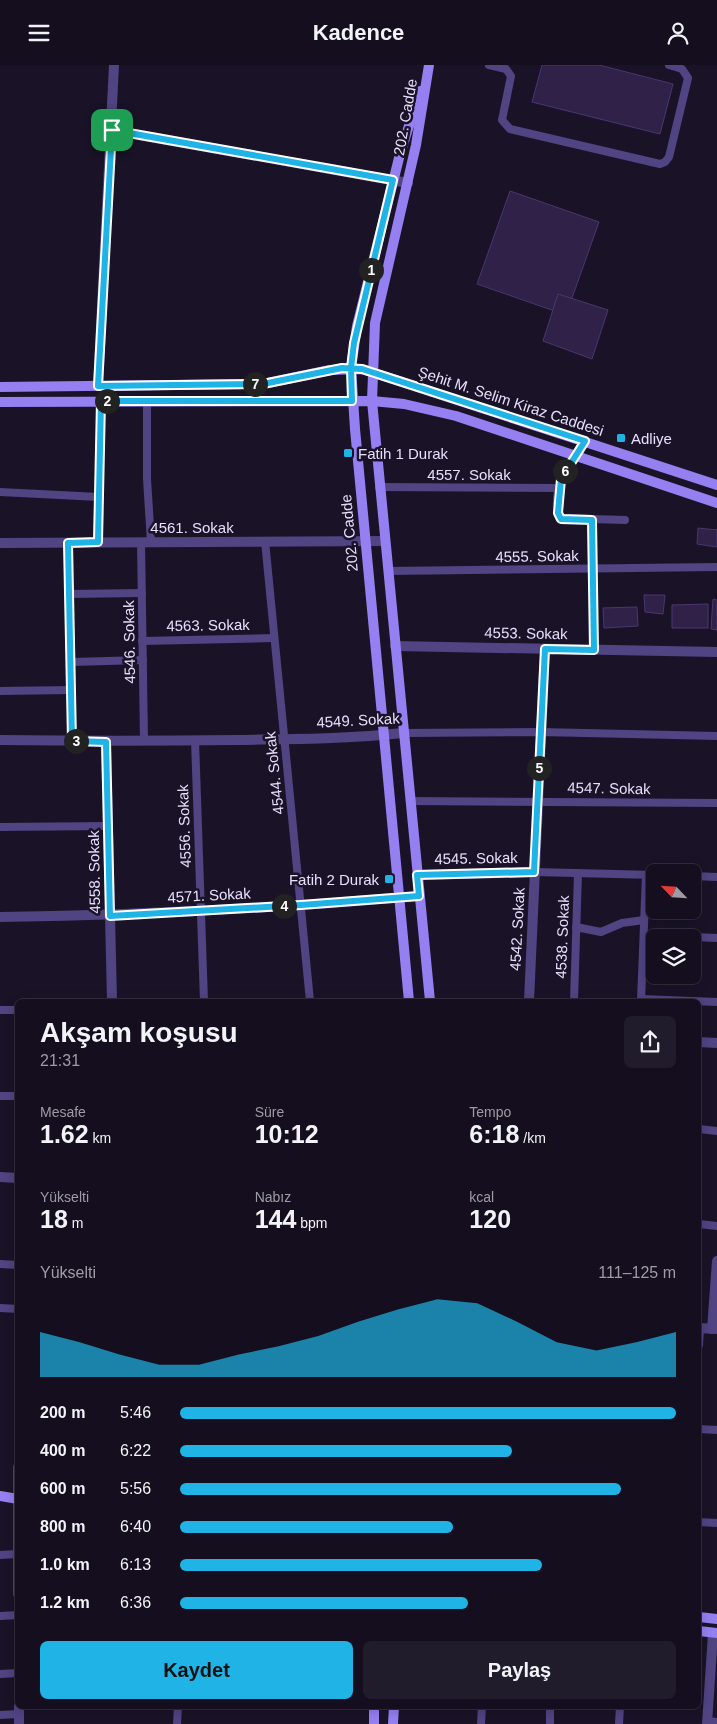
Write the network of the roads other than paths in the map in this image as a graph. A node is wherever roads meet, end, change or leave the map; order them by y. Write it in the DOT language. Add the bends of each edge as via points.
graph roads {
  1 [pos="114,65"];
  2 [pos="489,65"];
  3 [pos="669,65"];
  4 [pos="428,68"];
  5 [pos="112,130"];
  6 [pos="393,180"];
  7 [pos="408,183"];
  8 [pos="351,368"];
  9 [pos="372,371"];
  10 [pos="98,386"];
  11 [pos="0,387"];
  12 [pos="0,401"];
  13 [pos="101,401"];
  14 [pos="147,401"];
  15 [pos="352,401"];
  16 [pos="372,401"];
  17 [pos="585,441"];
  18 [pos="575,456"];
  19 [pos="717,485"];
  20 [pos="379,487"];
  21 [pos="558,488"];
  22 [pos="0,492"];
  23 [pos="99,497"];
  24 [pos="717,503"];
  25 [pos="592,520"];
  26 [pos="626,520"];
  27 [pos="265,541"];
  28 [pos="365,541"];
  29 [pos="384,541"];
  30 [pos="98,542"];
  31 [pos="146,542"];
  32 [pos="0,543"];
  33 [pos="68,543"];
  34 [pos="717,567"];
  35 [pos="592,569"];
  36 [pos="388,571"];
  37 [pos="142,593"];
  38 [pos="69,594"];
  39 [pos="274,637"];
  40 [pos="142,641"];
  41 [pos="395,646"];
  42 [pos="545,649"];
  43 [pos="594,650"];
  44 [pos="717,652"];
  45 [pos="143,660"];
  46 [pos="70,662"];
  47 [pos="71,690"];
  48 [pos="0,691"];
  49 [pos="541,732"];
  50 [pos="403,733"];
  51 [pos="384,735"];
  52 [pos="717,736"];
  53 [pos="284,739"];
  54 [pos="0,740"];
  55 [pos="195,740"];
  56 [pos="72,741"];
  57 [pos="144,741"];
  58 [pos="106,742"];
  59 [pos="410,801"];
  60 [pos="538,801"];
  61 [pos="717,803"];
  62 [pos="107,826"];
  63 [pos="0,827"];
  64 [pos="534,872"];
  65 [pos="578,873"];
  66 [pos="417,875"];
  67 [pos="646,875"];
  68 [pos="701,876"];
  69 [pos="717,877"];
  70 [pos="419,896"];
  71 [pos="399,897"];
  72 [pos="301,905"];
  73 [pos="201,911"];
  74 [pos="110,916"];
  75 [pos="0,917"];
  76 [pos="644,920"];
  77 [pos="576,927"];
  78 [pos="644,935"];
  79 [pos="717,938"];
  80 [pos="112,999"];
  81 [pos="204,999"];
  82 [pos="310,999"];
  83 [pos="409,999"];
  84 [pos="430,999"];
  85 [pos="529,999"];
  86 [pos="574,999"];
  87 [pos="641,999"];
  88 [pos="701,1002"];
  89 [pos="717,1002"];
  90 [pos="0,1010"];
  91 [pos="15,1010"];
  92 [pos="701,1042"];
  93 [pos="717,1043"];
  94 [pos="0,1096"];
  95 [pos="15,1096"];
  96 [pos="701,1129"];
  97 [pos="717,1131"];
  98 [pos="0,1177"];
  99 [pos="15,1178"];
  100 [pos="701,1224"];
  101 [pos="717,1225"];
  102 [pos="717,1261"];
  103 [pos="0,1265"];
  104 [pos="15,1265"];
  105 [pos="0,1307"];
  106 [pos="15,1309"];
  107 [pos="701,1328"];
  108 [pos="714,1329"];
  109 [pos="701,1429"];
  110 [pos="717,1430"];
  111 [pos="0,1496"];
  112 [pos="15,1499"];
  113 [pos="701,1522"];
  114 [pos="717,1523"];
  115 [pos="15,1554"];
  116 [pos="0,1555"];
  117 [pos="15,1615"];
  118 [pos="0,1616"];
  119 [pos="701,1617"];
  120 [pos="717,1619"];
  121 [pos="701,1631"];
  122 [pos="715,1633"];
  123 [pos="15,1673"];
  124 [pos="0,1674"];
  125 [pos="178,1709"];
  126 [pos="374,1709"];
  127 [pos="394,1709"];
  128 [pos="482,1709"];
  129 [pos="550,1709"];
  130 [pos="620,1709"];
  131 [pos="0,1715"];
  132 [pos="19,1715"];
  133 [pos="710,1723"];
  134 [pos="177,1724"];
  135 [pos="374,1724"];
  136 [pos="393,1724"];
  137 [pos="482,1724"];
  138 [pos="550,1724"];
  139 [pos="619,1724"];
  1 -- 5 [label="street"];
  2 -- 3 [label="lane" via="506,69 511,76 502,120 510,129 660,164 669,157 688,78 682,69"];
  4 -- 6 [label="main road, 202. Cadde"];
  4 -- 7 [label="main road, 202. Cadde"];
  5 -- 6 [label="street"];
  5 -- 10 [label="street"];
  6 -- 7 [label="street"];
  6 -- 8 [label="main road, 202. Cadde" via="357,327"];
  7 -- 9 [label="main road, 202. Cadde" via="377,315"];
  8 -- 9 [label="main road, Şehit M. Selim Kiraz Caddesi"];
  8 -- 10 [label="main road, Şehit M. Selim Kiraz Caddesi" via="263,384"];
  8 -- 15 [label="main road, 202. Cadde"];
  9 -- 16 [label="main road, 202. Cadde"];
  9 -- 17 [label="main road, Şehit M. Selim Kiraz Caddesi"];
  10 -- 11 [label="main road, Şehit M. Selim Kiraz Caddesi"];
  12 -- 13 [label="main road, Şehit M. Selim Kiraz Caddesi"];
  13 -- 14 [label="main road, Şehit M. Selim Kiraz Caddesi"];
  13 -- 23 [label="lane"];
  14 -- 15 [label="main road, Şehit M. Selim Kiraz Caddesi"];
  14 -- 31 [label="lane, 4546. Sokak"];
  15 -- 16 [label="main road, Şehit M. Selim Kiraz Caddesi"];
  15 -- 28 [label="main road, 202. Cadde"];
  16 -- 18 [label="main road, Şehit M. Selim Kiraz Caddesi" via="448,414"];
  16 -- 20 [label="main road, 202. Cadde"];
  17 -- 18 [label="lane"];
  17 -- 19 [label="main road, Şehit M. Selim Kiraz Caddesi"];
  18 -- 21 [label="lane"];
  18 -- 24 [label="main road, Şehit M. Selim Kiraz Caddesi"];
  20 -- 21 [label="lane, 4557. Sokak"];
  20 -- 29 [label="main road, 202. Cadde"];
  21 -- 25 [label="lane" via="559,517"];
  22 -- 23 [label="lane"];
  23 -- 30 [label="lane"];
  25 -- 26 [label="lane"];
  25 -- 35 [label="lane"];
  27 -- 28 [label="street, 4561. Sokak"];
  27 -- 31 [label="street, 4561. Sokak"];
  27 -- 39 [label="lane, 4544. Sokak"];
  28 -- 29 [label="street, 4561. Sokak"];
  28 -- 51 [label="main road, 202. Cadde"];
  29 -- 36 [label="main road, 202. Cadde"];
  30 -- 31 [label="street, 4561. Sokak"];
  30 -- 33 [label="street, 4561. Sokak"];
  31 -- 37 [label="lane, 4546. Sokak"];
  32 -- 33 [label="street, 4561. Sokak"];
  33 -- 38 [label="lane"];
  34 -- 35 [label="lane, 4555. Sokak"];
  35 -- 36 [label="lane, 4555. Sokak"];
  35 -- 43 [label="lane"];
  36 -- 41 [label="main road, 202. Cadde"];
  37 -- 38 [label="lane"];
  37 -- 40 [label="lane, 4546. Sokak"];
  38 -- 46 [label="lane"];
  39 -- 40 [label="lane, 4563. Sokak"];
  39 -- 53 [label="lane, 4544. Sokak"];
  40 -- 45 [label="lane, 4546. Sokak"];
  41 -- 42 [label="street, 4553. Sokak"];
  41 -- 50 [label="main road, 202. Cadde"];
  42 -- 43 [label="street, 4553. Sokak"];
  42 -- 49 [label="street, 4542. Sokak"];
  43 -- 44 [label="street, 4553. Sokak"];
  45 -- 46 [label="lane"];
  45 -- 57 [label="lane, 4546. Sokak"];
  46 -- 47 [label="lane"];
  47 -- 48 [label="lane"];
  47 -- 56 [label="lane"];
  49 -- 50 [label="lane, 4549. Sokak"];
  49 -- 52 [label="lane, 4549. Sokak"];
  49 -- 60 [label="street, 4542. Sokak"];
  50 -- 51 [label="street, 4549. Sokak"];
  50 -- 59 [label="main road, 202. Cadde"];
  51 -- 53 [label="street, 4549. Sokak"];
  51 -- 71 [label="main road, 202. Cadde"];
  53 -- 55 [label="street, 4549. Sokak"];
  53 -- 72 [label="lane, 4544. Sokak"];
  54 -- 56 [label="street, 4549. Sokak"];
  55 -- 57 [label="street, 4549. Sokak"];
  55 -- 73 [label="lane, 4556. Sokak"];
  56 -- 58 [label="street, 4549. Sokak"];
  57 -- 58 [label="street, 4549. Sokak"];
  58 -- 62 [label="street, 4558. Sokak"];
  59 -- 60 [label="lane, 4547. Sokak"];
  59 -- 66 [label="main road, 202. Cadde"];
  60 -- 61 [label="lane, 4547. Sokak"];
  60 -- 64 [label="street, 4542. Sokak"];
  62 -- 63 [label="lane"];
  62 -- 74 [label="street, 4558. Sokak"];
  64 -- 65 [label="lane, 4545. Sokak"];
  64 -- 66 [label="street, 4545. Sokak"];
  64 -- 85 [label="street, 4542. Sokak"];
  65 -- 67 [label="lane, 4545. Sokak"];
  65 -- 77 [label="lane, 4538. Sokak"];
  66 -- 70 [label="main road, 202. Cadde"];
  67 -- 76 [label="lane"];
  68 -- 69 [label="lane"];
  70 -- 71 [label="street, 4571. Sokak"];
  70 -- 84 [label="main road, 202. Cadde"];
  71 -- 72 [label="street, 4571. Sokak"];
  71 -- 83 [label="main road, 202. Cadde"];
  72 -- 73 [label="street, 4571. Sokak"];
  72 -- 82 [label="lane, 4544. Sokak"];
  73 -- 74 [label="street, 4571. Sokak"];
  73 -- 81 [label="lane, 4556. Sokak"];
  74 -- 75 [label="street, 4571. Sokak"];
  74 -- 80 [label="street, 4558. Sokak"];
  76 -- 77 [label="lane" via="622,923 601,932"];
  76 -- 78 [label="lane"];
  77 -- 86 [label="lane, 4538. Sokak"];
  78 -- 79 [label="lane"];
  78 -- 87 [label="lane"];
  88 -- 89 [label="lane"];
  90 -- 91 [label="lane"];
  92 -- 93 [label="street"];
  94 -- 95 [label="lane"];
  96 -- 97 [label="lane"];
  98 -- 99 [label="street"];
  100 -- 101 [label="lane"];
  102 -- 108 [label="street"];
  103 -- 104 [label="lane"];
  105 -- 106 [label="lane"];
  107 -- 108 [label="street"];
  109 -- 110 [label="lane"];
  111 -- 112 [label="main road"];
  113 -- 114 [label="lane"];
  115 -- 116 [label="lane"];
  117 -- 118 [label="lane"];
  119 -- 120 [label="main road"];
  121 -- 122 [label="main road"];
  122 -- 133 [label="street"];
  123 -- 124 [label="lane"];
  125 -- 134 [label="lane"];
  126 -- 135 [label="main road"];
  127 -- 136 [label="main road"];
  128 -- 137 [label="lane"];
  129 -- 138 [label="lane"];
  130 -- 139 [label="lane"];
  131 -- 132 [label="lane"];
}
